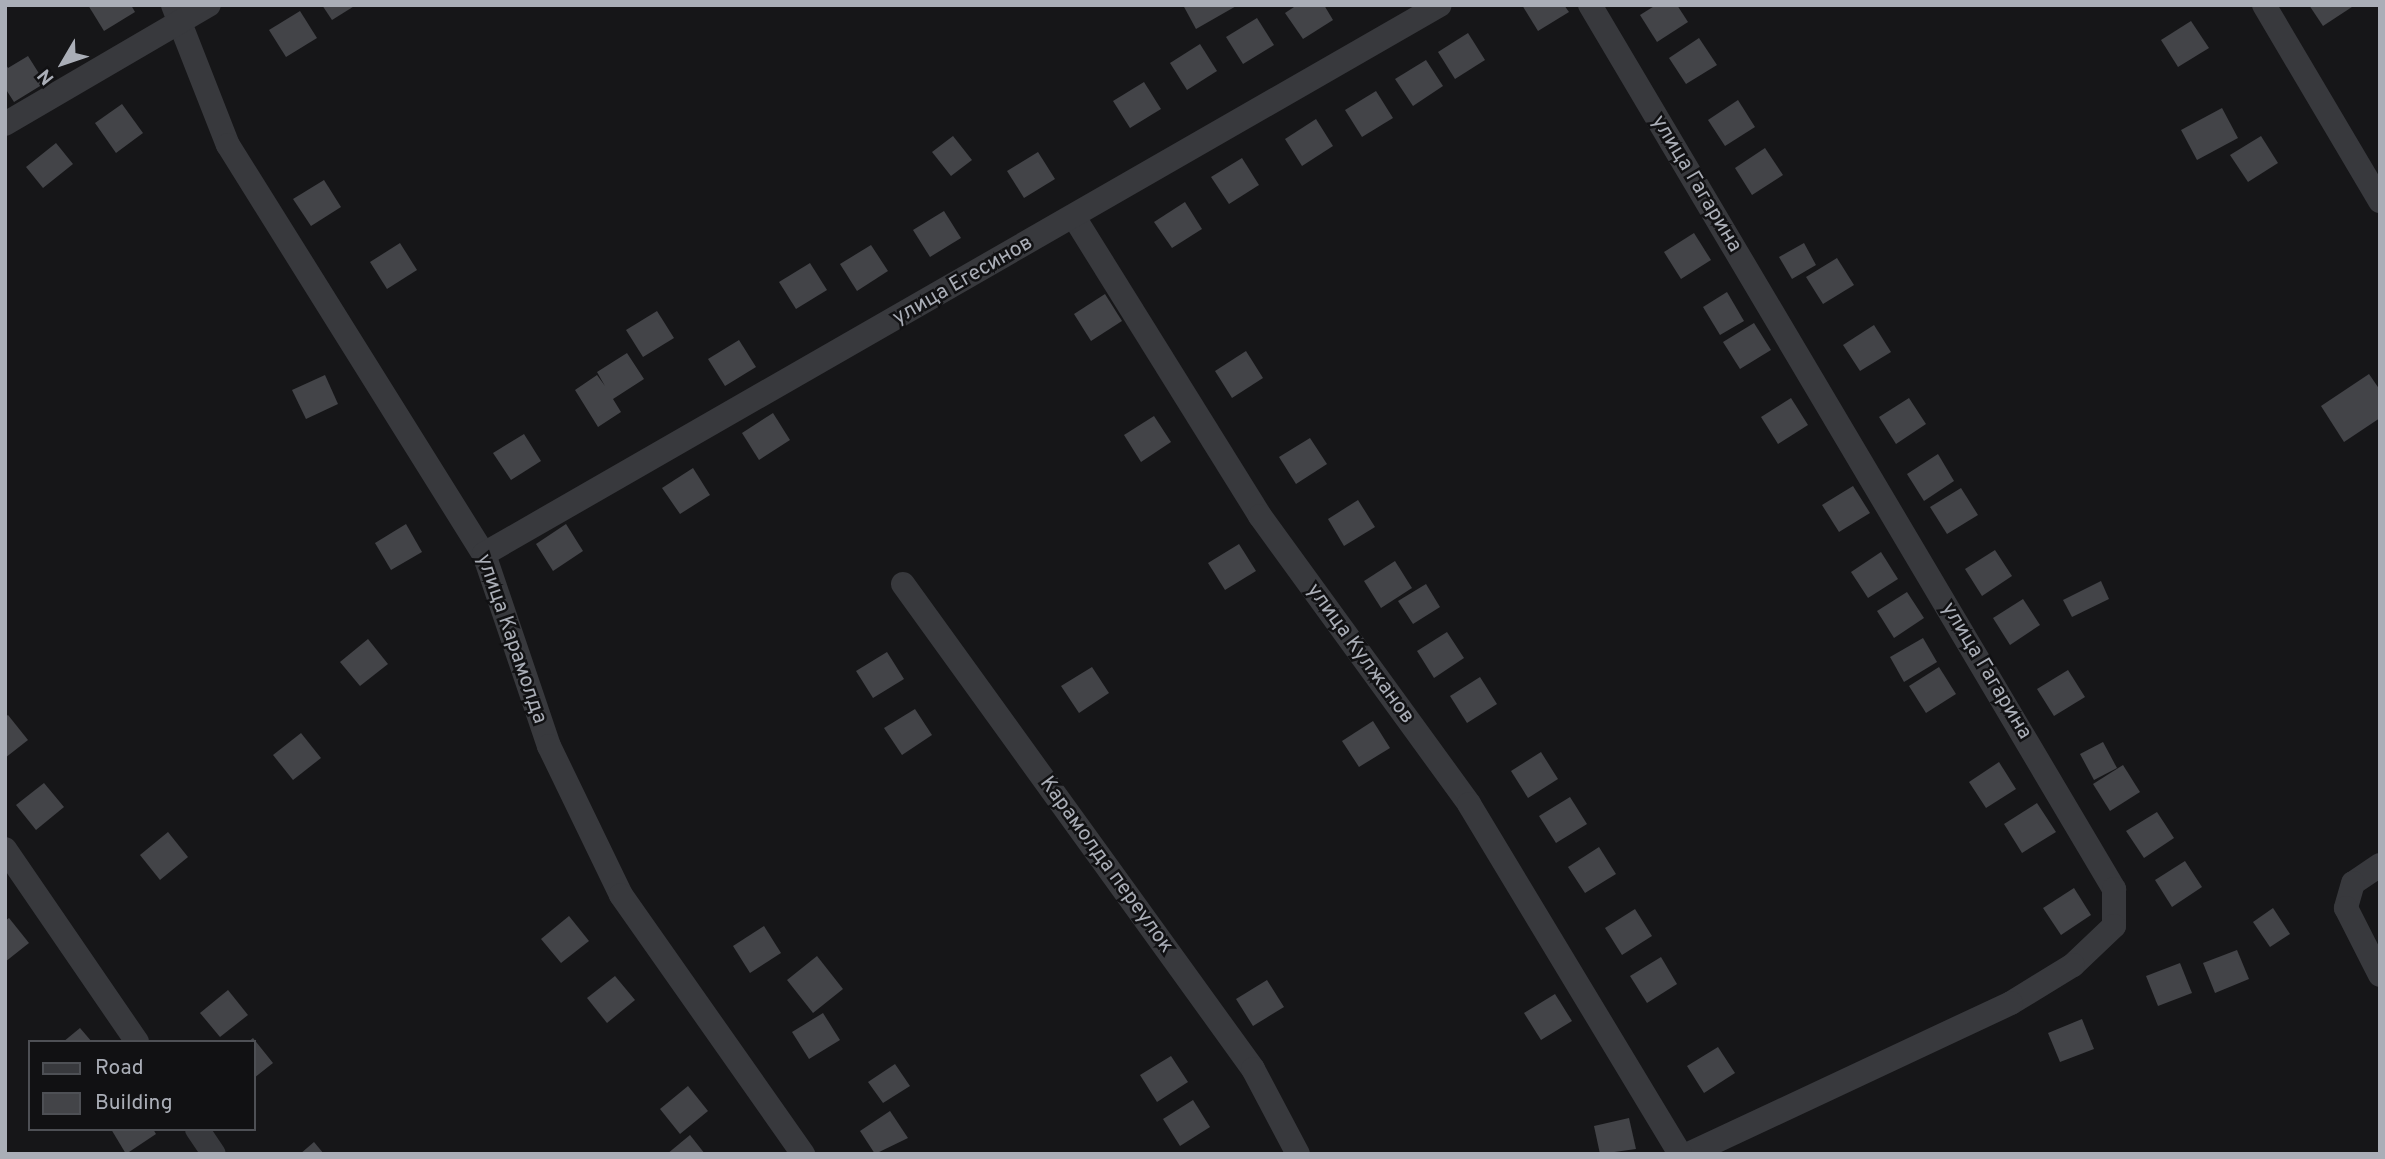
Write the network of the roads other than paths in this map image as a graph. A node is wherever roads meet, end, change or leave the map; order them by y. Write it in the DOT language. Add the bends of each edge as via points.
graph roads {
  1 [pos="209,5"];
  2 [pos="1440,5"];
  3 [pos="1590,5"];
  4 [pos="2264,5"];
  5 [pos="178,13"];
  6 [pos="5,124"];
  7 [pos="2380,201"];
  8 [pos="1074,217"];
  9 [pos="484,554"];
  10 [pos="903,584"];
  11 [pos="5,849"];
  12 [pos="2380,865"];
  13 [pos="2380,975"];
  14 [pos="136,1040"];
  15 [pos="198,1131"];
  16 [pos="214,1154"];
  17 [pos="803,1154"];
  18 [pos="1298,1154"];
  19 [pos="1680,1154"];
  20 [pos="1688,1154"];
  1 -- 5 [label="street"];
  2 -- 8 [label="street, улица Егесинов"];
  3 -- 20 [label="street, улица Гагарина" via="2114,889 2114,926 2073,965 2011,1003"];
  4 -- 7 [label="street"];
  5 -- 6 [label="street"];
  5 -- 9 [label="street, улица Карамолда" via="228,145"];
  8 -- 9 [label="street, улица Егесинов"];
  8 -- 19 [label="street, улица Кулжанов" via="1260,516 1469,804"];
  9 -- 17 [label="street, улица Карамолда" via="549,746 621,895"];
  10 -- 18 [label="street, Карамолда переулок" via="1253,1069"];
  11 -- 14 [label="street"];
  12 -- 13 [label="street" via="2353,883 2346,908"];
  15 -- 16 [label="street"];
}
